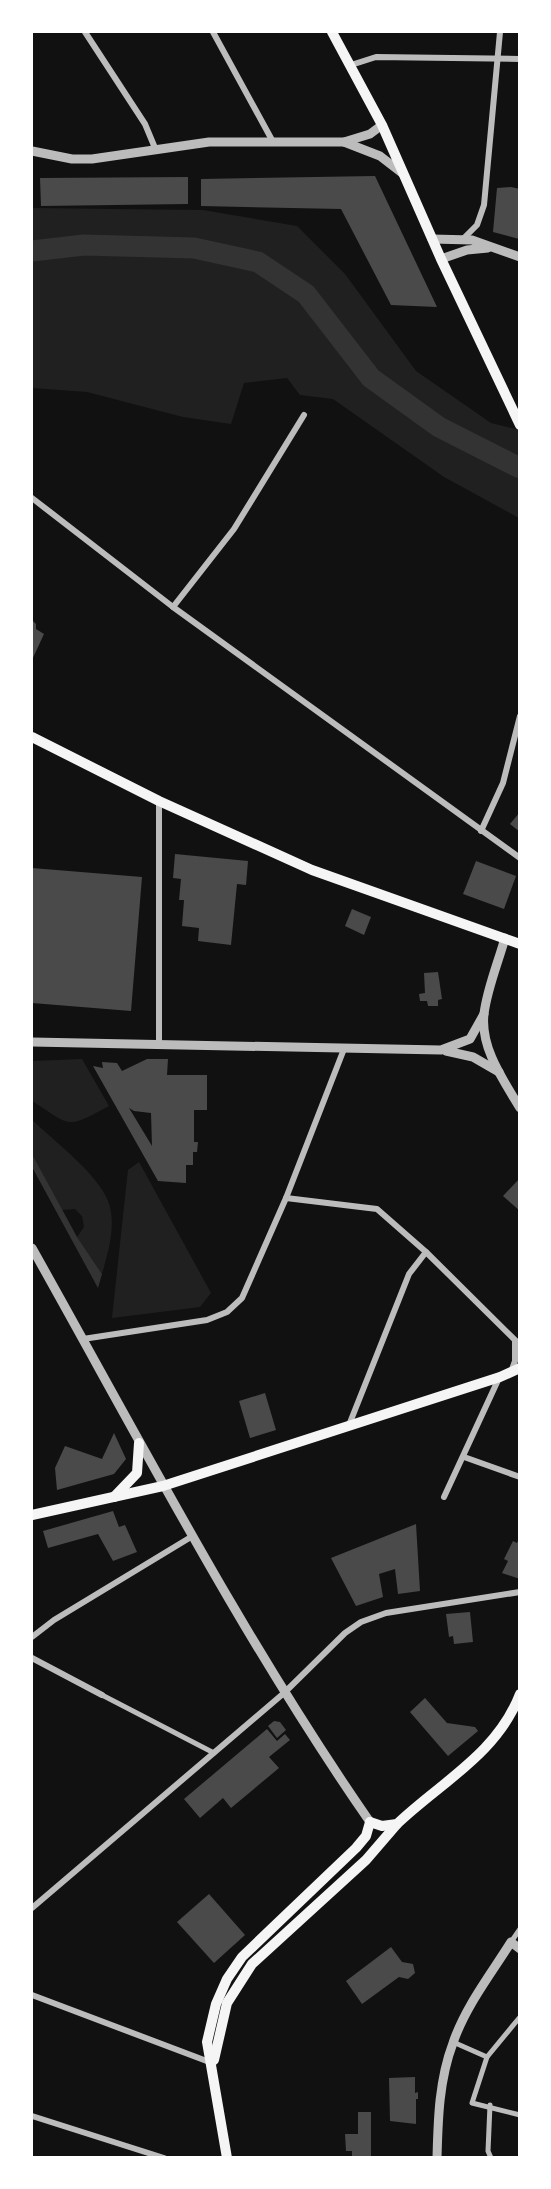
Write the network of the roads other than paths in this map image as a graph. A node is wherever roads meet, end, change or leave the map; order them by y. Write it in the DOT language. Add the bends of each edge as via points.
graph roads {
  1 [pos="85,32"];
  2 [pos="213,32"];
  3 [pos="332,32"];
  4 [pos="500,32"];
  5 [pos="497,58"];
  6 [pos="519,58"];
  7 [pos="351,65"];
  8 [pos="382,125"];
  9 [pos="272,140"];
  10 [pos="344,142"];
  11 [pos="155,148"];
  12 [pos="32,151"];
  13 [pos="406,177"];
  14 [pos="432,239"];
  15 [pos="463,239"];
  16 [pos="494,248"];
  17 [pos="519,258"];
  18 [pos="441,260"];
  19 [pos="304,415"];
  20 [pos="519,425"];
  21 [pos="32,498"];
  22 [pos="173,607"];
  23 [pos="519,717"];
  24 [pos="32,737"];
  25 [pos="159,801"];
  26 [pos="481,831"];
  27 [pos="519,858"];
  28 [pos="505,938"];
  29 [pos="519,944"];
  30 [pos="484,1014"];
  31 [pos="32,1042"];
  32 [pos="159,1046"];
  33 [pos="344,1048"];
  34 [pos="441,1050"];
  35 [pos="499,1072"];
  36 [pos="519,1108"];
  37 [pos="286,1198"];
  38 [pos="32,1248"];
  39 [pos="426,1252"];
  40 [pos="83,1339"];
  41 [pos="517,1343"];
  42 [pos="515,1371"];
  43 [pos="500,1377"];
  44 [pos="349,1425"];
  45 [pos="139,1443"];
  46 [pos="464,1457"];
  47 [pos="519,1477"];
  48 [pos="163,1486"];
  49 [pos="113,1497"];
  50 [pos="444,1497"];
  51 [pos="32,1515"];
  52 [pos="191,1537"];
  53 [pos="519,1592"];
  54 [pos="32,1637"];
  55 [pos="32,1658"];
  56 [pos="284,1693"];
  57 [pos="519,1694"];
  58 [pos="102,1695"];
  59 [pos="213,1753"];
  60 [pos="370,1822"];
  61 [pos="397,1824"];
  62 [pos="32,1908"];
  63 [pos="519,1929"];
  64 [pos="511,1942"];
  65 [pos="519,1949"];
  66 [pos="32,1995"];
  67 [pos="519,2017"];
  68 [pos="512,2026"];
  69 [pos="519,2029"];
  70 [pos="453,2042"];
  71 [pos="487,2057"];
  72 [pos="213,2063"];
  73 [pos="490,2105"];
  74 [pos="519,2115"];
  75 [pos="32,2116"];
  76 [pos="164,2157"];
  77 [pos="227,2157"];
  78 [pos="437,2157"];
  79 [pos="489,2157"];
  1 -- 11 [label="street" via="145,124"];
  2 -- 9 [label="street"];
  3 -- 7 [label="main road"];
  4 -- 5 [label="street"];
  5 -- 6 [label="street"];
  5 -- 7 [label="street" via="376,57"];
  5 -- 15 [label="street" via="484,205 477,225"];
  7 -- 8 [label="main road"];
  8 -- 10 [label="street" via="357,140"];
  8 -- 13 [label="main road"];
  9 -- 10 [label="street"];
  9 -- 11 [label="street"];
  10 -- 13 [label="street" via="384,158"];
  11 -- 12 [label="street" via="92,159"];
  13 -- 14 [label="main road"];
  14 -- 15 [label="street"];
  14 -- 18 [label="main road"];
  15 -- 16 [label="street"];
  16 -- 17 [label="street"];
  16 -- 18 [label="street" via="467,249"];
  18 -- 20 [label="main road"];
  19 -- 22 [label="street" via="234,529"];
  21 -- 22 [label="street"];
  22 -- 26 [label="street"];
  23 -- 26 [label="street" via="499,795"];
  24 -- 25 [label="main road"];
  25 -- 28 [label="main road" via="312,870"];
  25 -- 32 [label="street"];
  26 -- 27 [label="street"];
  28 -- 29 [label="main road"];
  28 -- 30 [label="street"];
  30 -- 34 [label="street" via="470,1039"];
  30 -- 35 [label="street" via="486,1037"];
  31 -- 32 [label="street"];
  32 -- 33 [label="street"];
  33 -- 34 [label="street"];
  33 -- 37 [label="street"];
  34 -- 35 [label="street" via="473,1057"];
  35 -- 36 [label="street"];
  37 -- 39 [label="street" via="377,1209"];
  37 -- 40 [label="street" via="242,1298 233,1308 207,1320"];
  38 -- 40 [label="street"];
  39 -- 41 [label="street"];
  39 -- 44 [label="street" via="409,1274"];
  40 -- 45 [label="street"];
  41 -- 42 [label="street"];
  42 -- 43 [label="main road"];
  43 -- 44 [label="main road"];
  43 -- 46 [label="street"];
  44 -- 48 [label="main road"];
  45 -- 48 [label="street"];
  45 -- 49 [label="main road" via="137,1473"];
  46 -- 47 [label="street"];
  46 -- 50 [label="street"];
  48 -- 49 [label="main road"];
  48 -- 52 [label="street"];
  49 -- 51 [label="main road"];
  52 -- 54 [label="street"];
  52 -- 56 [label="street"];
  53 -- 56 [label="street" via="370,1617 345,1634"];
  55 -- 58 [label="street"];
  56 -- 59 [label="street"];
  56 -- 60 [label="street"];
  57 -- 61 [label="main road" via="514,1709 489,1745"];
  58 -- 59 [label="street"];
  59 -- 62 [label="street"];
  60 -- 61 [label="main road" via="382,1826"];
  60 -- 72 [label="main road" via="366,1836 356,1848 264,1934 226,1980 208,2033"];
  61 -- 72 [label="main road" via="366,1860 252,1964 227,2003"];
  63 -- 64 [label="street"];
  64 -- 65 [label="street"];
  64 -- 70 [label="street" via="469,2008"];
  66 -- 72 [label="street"];
  67 -- 68 [label="street"];
  68 -- 69 [label="street"];
  68 -- 71 [label="street"];
  70 -- 71 [label="street"];
  70 -- 78 [label="street" via="444,2072"];
  71 -- 73 [label="street" via="472,2103"];
  72 -- 77 [label="main road"];
  73 -- 74 [label="street"];
  73 -- 79 [label="street"];
  75 -- 76 [label="street"];
}
